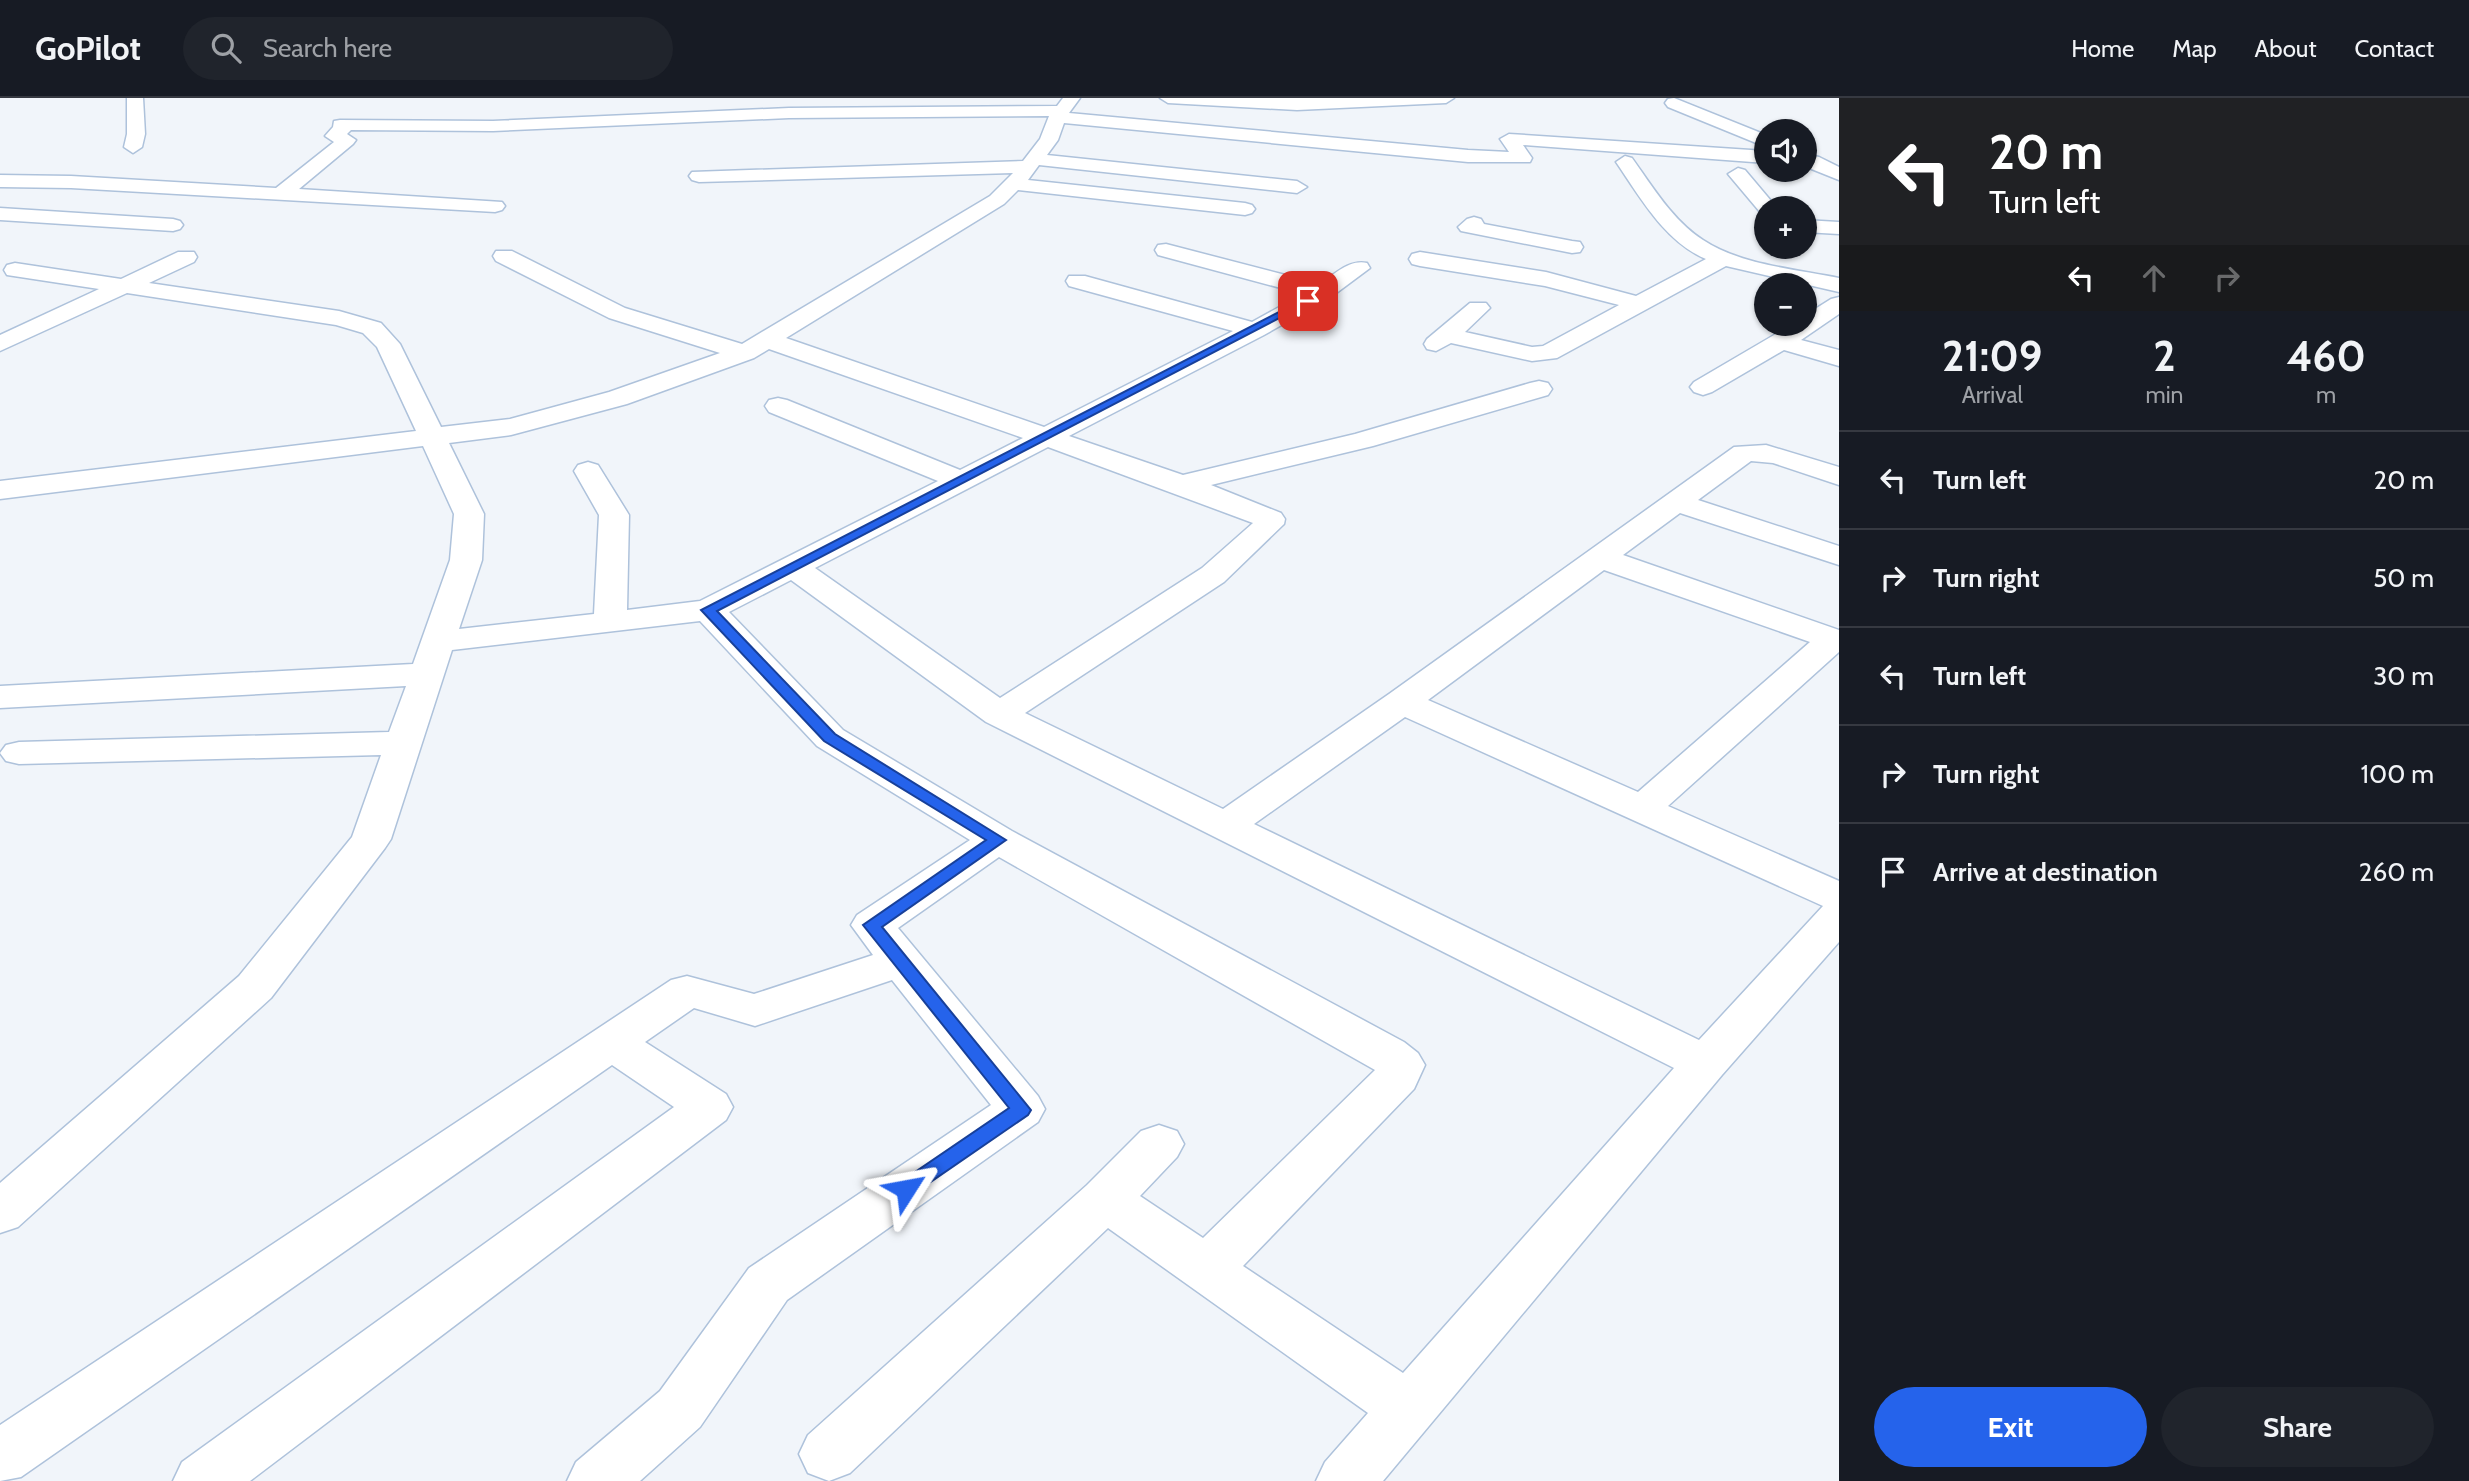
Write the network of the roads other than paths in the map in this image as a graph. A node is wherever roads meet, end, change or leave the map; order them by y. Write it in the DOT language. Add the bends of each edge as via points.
graph roads {
  1 [pos="135,98"];
  2 [pos="1167,98"];
  3 [pos="1446,98"];
  4 [pos="362,103"];
  5 [pos="1674,103"];
  6 [pos="1064,109"];
  7 [pos="1754,121"];
  8 [pos="1722,124"];
  9 [pos="345,126"];
  10 [pos="1754,137"];
  11 [pos="1049,139"];
  12 [pos="1075,142"];
  13 [pos="133,147"];
  14 [pos="1754,156"];
  15 [pos="1625,162"];
  16 [pos="1817,164"];
  17 [pos="1025,170"];
  18 [pos="1738,174"];
  19 [pos="1839,174"];
  20 [pos="699,176"];
  21 [pos="0,181"];
  22 [pos="1297,187"];
  23 [pos="280,194"];
  24 [pos="1756,196"];
  25 [pos="495,206"];
  26 [pos="1245,209"];
  27 [pos="0,214"];
  28 [pos="1474,223"];
  29 [pos="173,225"];
  30 [pos="1817,227"];
  31 [pos="1839,228"];
  32 [pos="1166,250"];
  33 [pos="504,256"];
  34 [pos="186,257"];
  35 [pos="1724,258"];
  36 [pos="1420,259"];
  37 [pos="1359,268"];
  38 [pos="15,270"];
  39 [pos="1546,279"];
  40 [pos="1077,281"];
  41 [pos="1839,285"];
  42 [pos="125,286"];
  43 [pos="1323,292"];
  44 [pos="1640,304"];
  45 [pos="1839,304"];
  46 [pos="1478,308"];
  47 [pos="1255,330"];
  48 [pos="768,340"];
  49 [pos="1781,342"];
  50 [pos="0,344"];
  51 [pos="745,353"];
  52 [pos="1839,358"];
  53 [pos="1703,387"];
  54 [pos="1539,388"];
  55 [pos="778,406"];
  56 [pos="431,435"];
  57 [pos="1045,436"];
  58 [pos="587,471"];
  59 [pos="1839,475"];
  60 [pos="960,480"];
  61 [pos="1181,484"];
  62 [pos="0,490"];
  63 [pos="1678,503"];
  64 [pos="1839,556"];
  65 [pos="1601,558"];
  66 [pos="793,566"];
  67 [pos="708,610"];
  68 [pos="610,621"];
  69 [pos="433,658"];
  70 [pos="0,697"];
  71 [pos="1402,702"];
  72 [pos="999,714"];
  73 [pos="404,743"];
  74 [pos="19,753"];
  75 [pos="1643,808"];
  76 [pos="1226,825"];
  77 [pos="998,840"];
  78 [pos="1839,897"];
  79 [pos="1839,915"];
  80 [pos="901,961"];
  81 [pos="613,1043"];
  82 [pos="1705,1063"];
  83 [pos="1159,1144"];
  84 [pos="1105,1199"];
  85 [pos="4,1205"];
  86 [pos="1205,1270"];
  87 [pos="1406,1408"];
  88 [pos="830,1454"];
  89 [pos="0,1458"];
  90 [pos="204,1481"];
  91 [pos="597,1481"];
  92 [pos="1346,1481"];
  1 -- 13 [label="street"];
  2 -- 3 [label="street" via="1297,106"];
  4 -- 9 [label="street" via="341,125"];
  5 -- 8 [label="street"];
  6 -- 9 [label="street"];
  6 -- 11 [label="street"];
  6 -- 14 [label="street" via="1468,156 1523,158 1510,142 1517,139"];
  7 -- 8 [label="street"];
  8 -- 10 [label="street"];
  9 -- 23 [label="street" via="334,136 347,140"];
  11 -- 12 [label="street"];
  11 -- 17 [label="street"];
  15 -- 35 [label="street" via="1695,244"];
  16 -- 19 [label="street"];
  17 -- 20 [label="street"];
  17 -- 22 [label="street"];
  17 -- 26 [label="street"];
  17 -- 48 [label="street" via="997,200"];
  18 -- 24 [label="street"];
  21 -- 23 [label="street"];
  23 -- 25 [label="street"];
  27 -- 29 [label="street"];
  28 -- 39 [label="street" via="1468,227 1577,241"];
  30 -- 31 [label="street"];
  32 -- 43 [label="street"];
  33 -- 51 [label="street" via="617,313"];
  34 -- 42 [label="street"];
  35 -- 41 [label="street"];
  35 -- 44 [label="street"];
  36 -- 39 [label="street"];
  37 -- 43 [label="street"];
  38 -- 42 [label="street"];
  39 -- 44 [label="street"];
  40 -- 47 [label="street"];
  42 -- 50 [label="street"];
  42 -- 56 [label="street" via="338,318 372,328 388,344"];
  43 -- 47 [label="street"];
  44 -- 46 [label="street" via="1542,355 1441,340"];
  45 -- 49 [label="street"];
  47 -- 57 [label="street"];
  48 -- 51 [label="street"];
  48 -- 57 [label="street"];
  49 -- 52 [label="street"];
  49 -- 53 [label="street"];
  51 -- 56 [label="street" via="618,398 511,427"];
  54 -- 61 [label="street" via="1363,440"];
  55 -- 60 [label="street"];
  56 -- 62 [label="street"];
  56 -- 69 [label="street" via="469,514 466,560"];
  57 -- 60 [label="street"];
  57 -- 61 [label="street"];
  58 -- 68 [label="street" via="614,515"];
  59 -- 63 [label="street" via="1754,451 1744,453"];
  60 -- 66 [label="street"];
  61 -- 72 [label="street" via="1262,514 1270,519 1269,524 1213,575"];
  63 -- 64 [label="street"];
  63 -- 65 [label="street"];
  65 -- 71 [label="street"];
  65 -- 75 [label="street" via="1828,637 1829,643"];
  66 -- 67 [label="street"];
  66 -- 72 [label="street"];
  67 -- 68 [label="street"];
  67 -- 77 [label="street" via="830,738"];
  68 -- 69 [label="street"];
  69 -- 70 [label="street"];
  69 -- 73 [label="street"];
  71 -- 75 [label="street"];
  71 -- 76 [label="street"];
  72 -- 76 [label="street"];
  73 -- 74 [label="street"];
  73 -- 85 [label="street" via="372,839 255,987"];
  75 -- 78 [label="street"];
  76 -- 82 [label="street"];
  77 -- 80 [label="street" via="872,925"];
  77 -- 86 [label="street" via="1401,1065 1397,1077"];
  79 -- 82 [label="street"];
  80 -- 81 [label="street" via="755,1010 687,991"];
  80 -- 91 [label="street" via="1021,1110 768,1284 680,1409"];
  81 -- 89 [label="street"];
  81 -- 90 [label="street" via="709,1107"];
  82 -- 87 [label="street"];
  83 -- 84 [label="street"];
  84 -- 86 [label="street"];
  84 -- 88 [label="street"];
  86 -- 87 [label="street"];
  87 -- 92 [label="street"];
}
